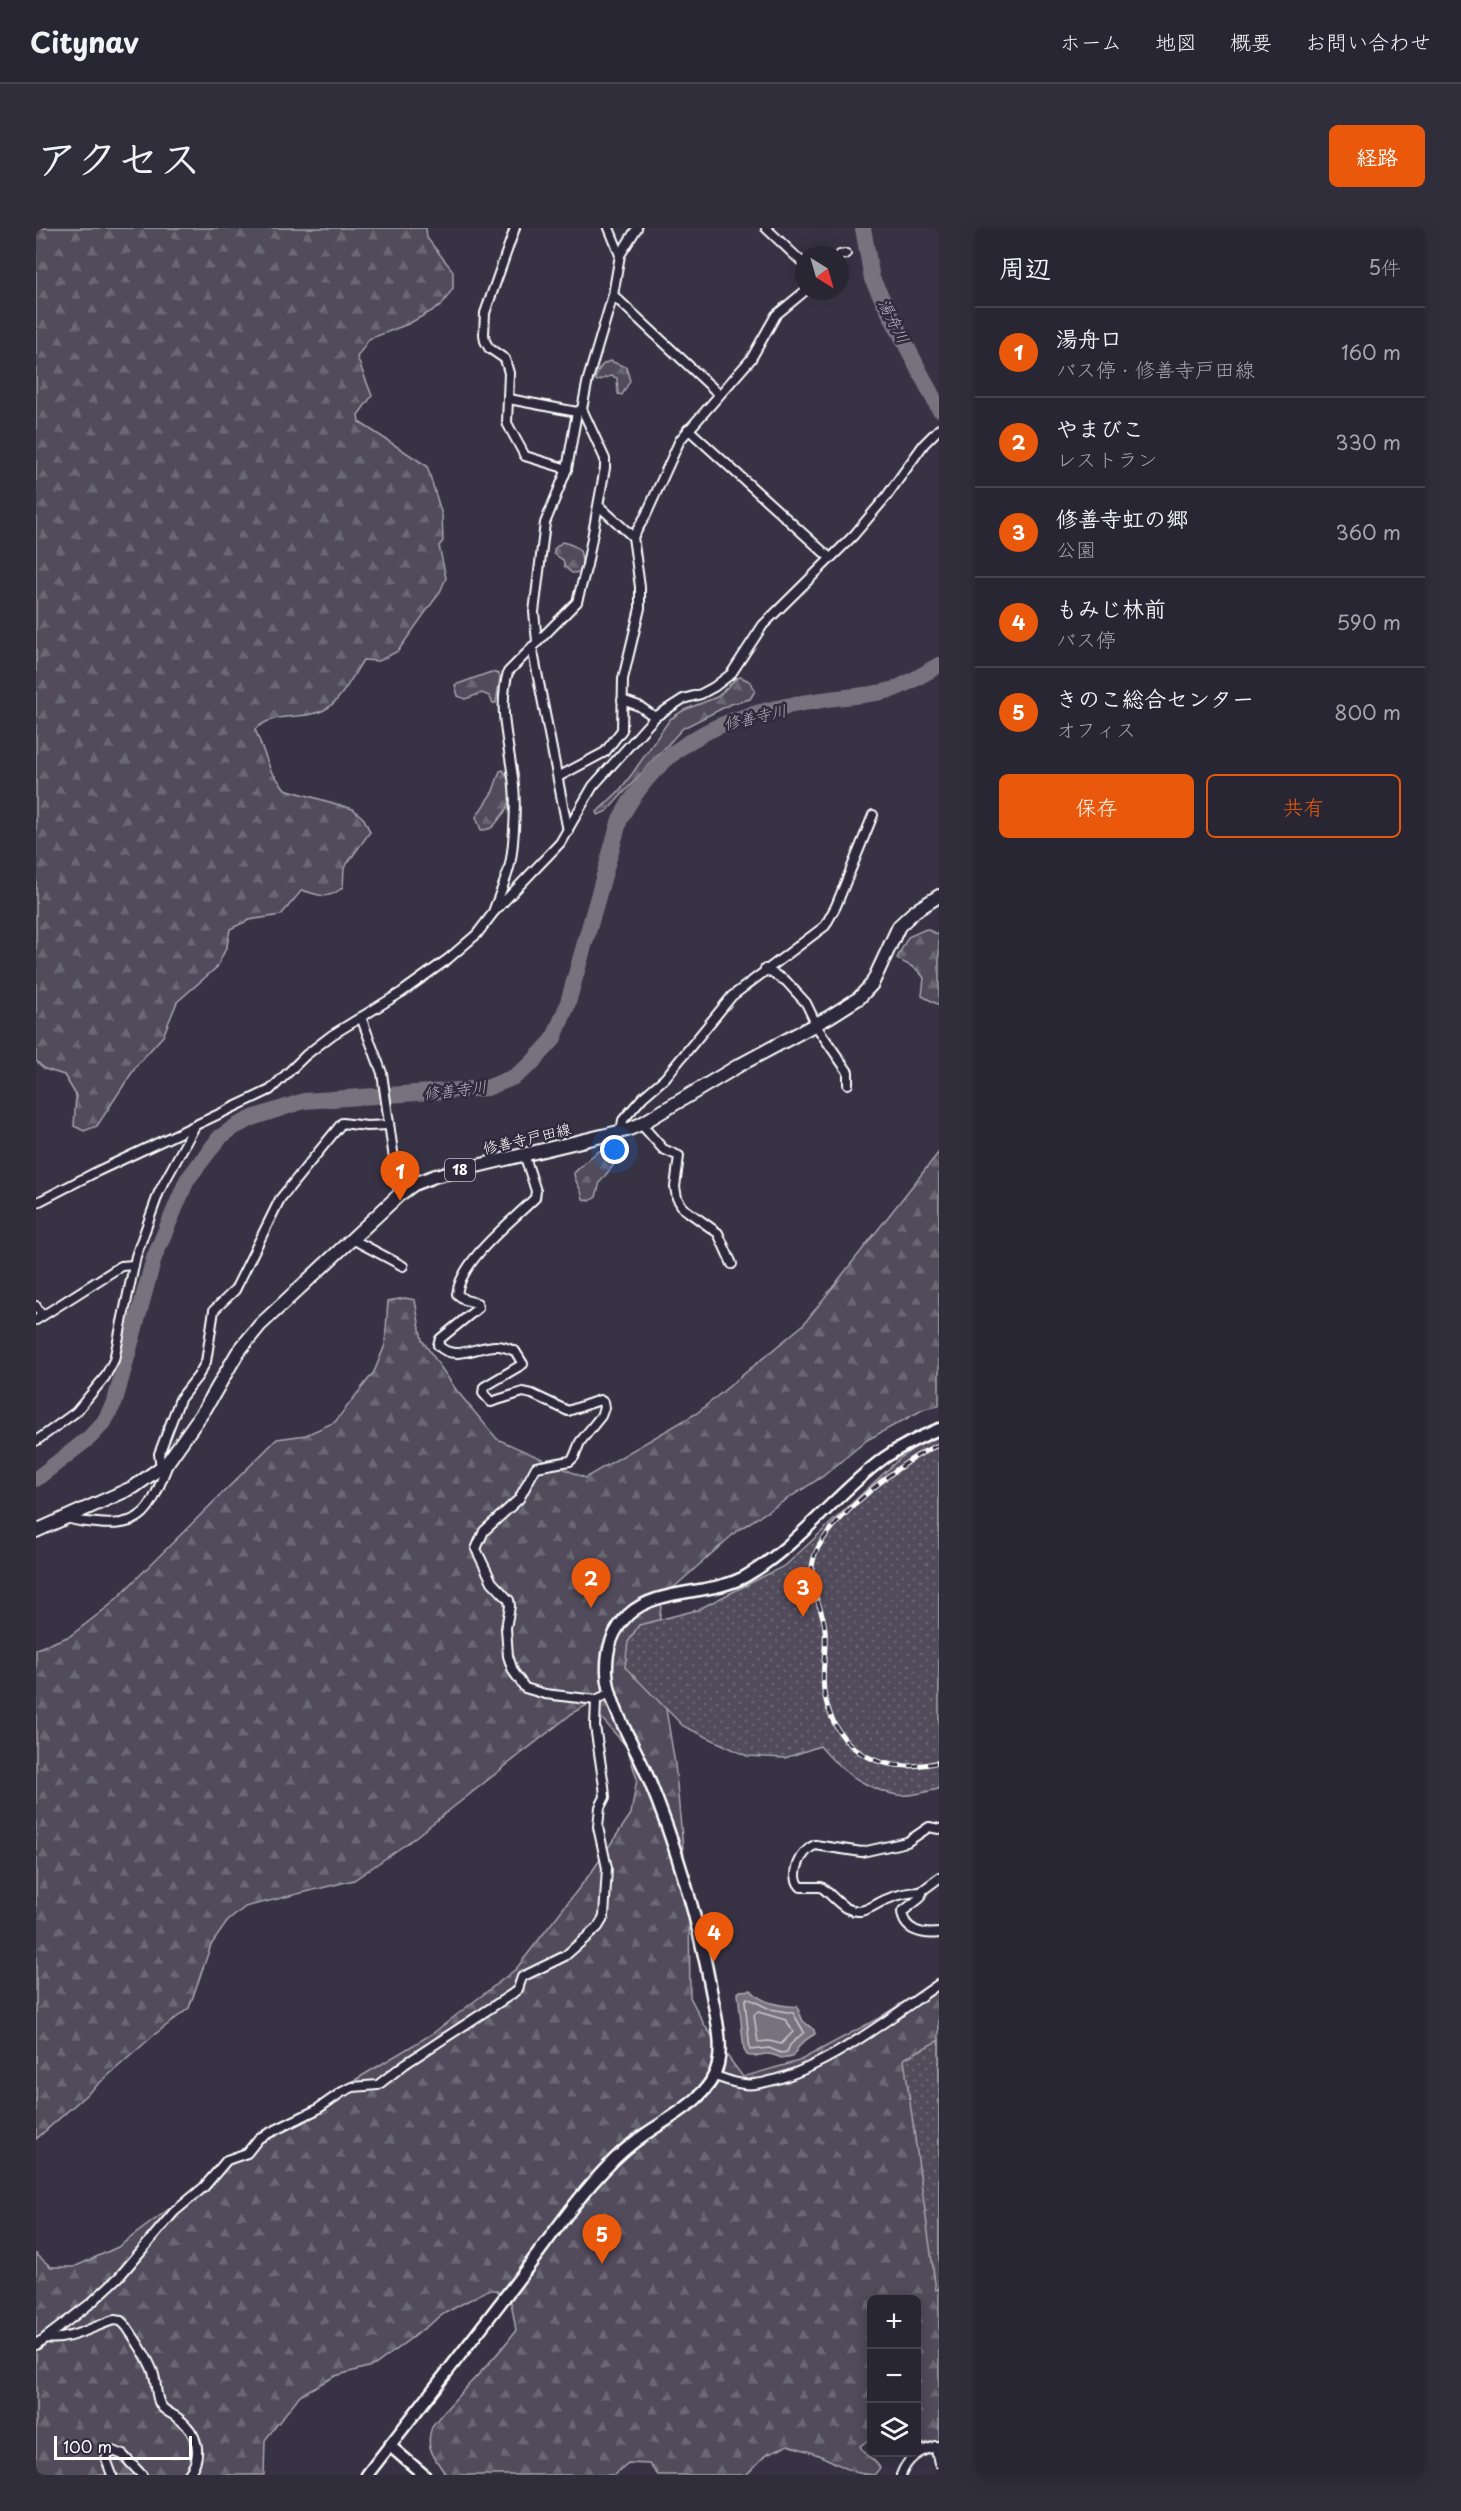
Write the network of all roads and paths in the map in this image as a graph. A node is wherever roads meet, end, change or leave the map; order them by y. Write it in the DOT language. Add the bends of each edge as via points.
graph roads {
  1 [pos="515,228"];
  2 [pos="609,228"];
  3 [pos="637,228"];
  4 [pos="766,228"];
  5 [pos="620,255"];
  6 [pos="795,255"];
  7 [pos="613,295"];
  8 [pos="795,299"];
  9 [pos="719,394"];
  10 [pos="509,399"];
  11 [pos="580,410"];
  12 [pos="688,429"];
  13 [pos="939,430"];
  14 [pos="567,470"];
  15 [pos="599,506"];
  16 [pos="633,537"];
  17 [pos="830,558"];
  18 [pos="535,644"];
  19 [pos="622,700"];
  20 [pos="655,717"];
  21 [pos="558,777"];
  22 [pos="873,814"];
  23 [pos="568,831"];
  24 [pos="939,896"];
  25 [pos="493,914"];
  26 [pos="765,969"];
  27 [pos="361,1017"];
  28 [pos="816,1024"];
  29 [pos="848,1084"];
  30 [pos="641,1124"];
  31 [pos="388,1125"];
  32 [pos="195,1126"];
  33 [pos="621,1132"];
  34 [pos="524,1154"];
  35 [pos="399,1195"];
  36 [pos="36,1203"];
  37 [pos="352,1239"];
  38 [pos="732,1264"];
  39 [pos="134,1265"];
  40 [pos="403,1266"];
  41 [pos="36,1306"];
  42 [pos="39,1318"];
  43 [pos="939,1429"];
  44 [pos="36,1441"];
  45 [pos="165,1464"];
  46 [pos="65,1516"];
  47 [pos="36,1530"];
  48 [pos="610,1693"];
  49 [pos="596,1701"];
  50 [pos="939,1829"];
  51 [pos="939,1878"];
  52 [pos="922,1892"];
  53 [pos="939,1933"];
  54 [pos="939,1984"];
  55 [pos="715,2076"];
  56 [pos="46,2338"];
  57 [pos="36,2345"];
  58 [pos="390,2446"];
  59 [pos="937,2446"];
  60 [pos="939,2463"];
  61 [pos="112,2475"];
  62 [pos="142,2475"];
  63 [pos="188,2475"];
  64 [pos="367,2475"];
  65 [pos="424,2475"];
  66 [pos="901,2475"];
  1 -- 10 [label="street" via="483,322 484,341 504,359 510,373"];
  2 -- 5 [label="street"];
  3 -- 5 [label="street"];
  4 -- 6 [label="street"];
  5 -- 7 [label="street"];
  7 -- 9 [label="street"];
  7 -- 11 [label="street"];
  8 -- 9 [label="street" via="776,315 751,359"];
  9 -- 12 [label="street"];
  10 -- 11 [label="street"];
  10 -- 14 [label="street" via="507,423 525,456"];
  11 -- 14 [label="street"];
  11 -- 15 [label="street" via="605,459"];
  12 -- 16 [label="street"];
  12 -- 17 [label="street"];
  13 -- 17 [label="street" via="875,510"];
  14 -- 18 [label="street" via="545,523 534,612"];
  15 -- 16 [label="street"];
  15 -- 18 [label="street" via="577,602"];
  16 -- 19 [label="street" via="640,608 625,665"];
  17 -- 20 [label="street" via="763,625 731,674"];
  18 -- 21 [label="street"];
  18 -- 25 [label="street" via="508,672 504,690 514,810 511,858"];
  19 -- 20 [label="street"];
  19 -- 21 [label="street" via="622,730 615,742 605,752"];
  20 -- 23 [label="street" via="593,786"];
  21 -- 23 [label="street"];
  22 -- 26 [label="street" via="825,926"];
  23 -- 25 [label="street"];
  24 -- 28 [label="main road, 修善寺戸田線 / 18" via="899,926 865,992"];
  25 -- 27 [label="street" via="448,959"];
  26 -- 28 [label="street" via="786,981 806,1003"];
  26 -- 33 [label="street" via="723,1005 665,1078 623,1120"];
  27 -- 31 [label="street" via="382,1073"];
  27 -- 32 [label="street" via="319,1045 270,1090"];
  28 -- 29 [label="street" via="848,1072"];
  28 -- 30 [label="main road, 修善寺戸田線 / 18"];
  30 -- 33 [label="main road, 修善寺戸田線 / 18"];
  30 -- 38 [label="street" via="663,1149 679,1156 676,1198 683,1208 718,1233"];
  31 -- 35 [label="street"];
  31 -- 45 [label="street" via="342,1123 279,1199 235,1290 213,1310 206,1362 180,1399 159,1454"];
  32 -- 36 [label="street"];
  32 -- 39 [label="street" via="159,1192"];
  33 -- 34 [label="main road, 修善寺戸田線 / 18"];
  34 -- 35 [label="main road, 修善寺戸田線 / 18" via="424,1179"];
  34 -- 49 [label="street" via="535,1198 467,1270 457,1294 477,1303 478,1308 440,1339 438,1345 455,1353 497,1346 515,1352 523,1364 484,1387 483,1393 491,1402 523,1392 568,1411 603,1402 601,1416 580,1442 574,1457 536,1467 519,1499 484,1531 476,1549 492,1582 509,1600 508,1656 525,1688"];
  35 -- 37 [label="main road, 修善寺戸田線 / 18"];
  37 -- 40 [label="street"];
  37 -- 45 [label="main road, 修善寺戸田線 / 18" via="260,1325"];
  39 -- 42 [label="street" via="121,1266"];
  39 -- 44 [label="street" via="114,1360 105,1377 76,1412"];
  41 -- 42 [label="street"];
  43 -- 48 [label="street" via="882,1459 787,1546 744,1577 708,1590 653,1600 629,1614 613,1634 608,1650"];
  45 -- 46 [label="main road, 修善寺戸田線 / 18" via="134,1487"];
  45 -- 46 [label="street" via="145,1513 135,1521 102,1524"];
  46 -- 47 [label="main road, 修善寺戸田線 / 18"];
  48 -- 49 [label="street"];
  48 -- 55 [label="street" via="673,1840 694,1912 718,2030 720,2054"];
  49 -- 56 [label="street" via="595,1726 604,1786 598,1827 608,1868 604,1917 598,1927 565,1956 522,1977 512,1994 384,2082 342,2092 316,2110 259,2138 247,2153 227,2160 204,2187 174,2212 119,2277"];
  50 -- 52 [label="street" via="929,1827 907,1842 862,1852 815,1845 803,1855 795,1876 801,1887 821,1887 854,1911 866,1911 887,1899"];
  51 -- 52 [label="street"];
  52 -- 53 [label="street" via="902,1912 905,1923 915,1930"];
  54 -- 55 [label="street" via="835,2054 785,2076 747,2084"];
  55 -- 58 [label="street" via="699,2096 642,2137 593,2182"];
  56 -- 57 [label="street"];
  56 -- 63 [label="street" via="69,2336 121,2321 154,2375 161,2408 177,2417 198,2444 198,2456"];
  58 -- 64 [label="street"];
  58 -- 65 [label="street"];
  59 -- 60 [label="street"];
  59 -- 66 [label="street" via="916,2454"];
  61 -- 62 [label="street" via="106,2458 113,2451 123,2455"];
}
